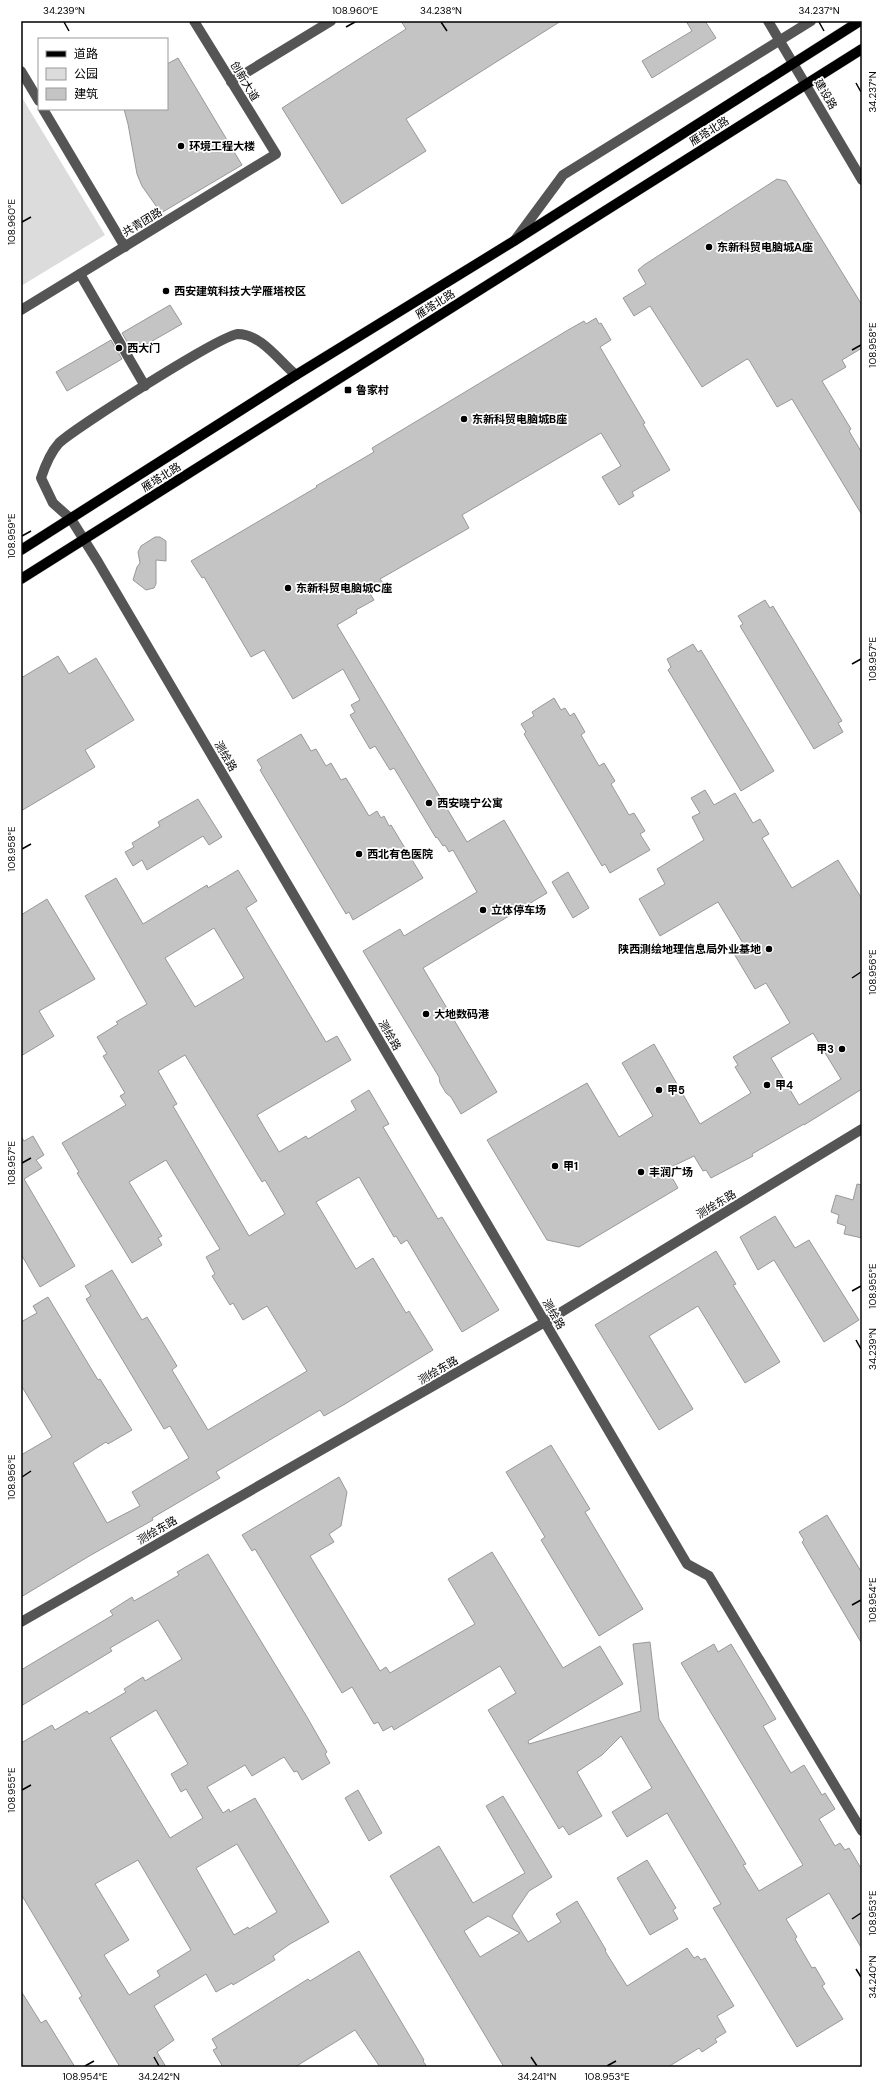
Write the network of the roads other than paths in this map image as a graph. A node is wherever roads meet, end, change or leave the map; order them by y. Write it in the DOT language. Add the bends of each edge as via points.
graph roads {
  1 [pos="194,21"];
  2 [pos="331,21"];
  3 [pos="768,21"];
  4 [pos="811,21"];
  5 [pos="860,21"];
  6 [pos="780,40"];
  7 [pos="862,49"];
  8 [pos="793,62"];
  9 [pos="21,71"];
  10 [pos="231,82"];
  11 [pos="806,84"];
  12 [pos="38,100"];
  13 [pos="45,110"];
  14 [pos="276,154"];
  15 [pos="862,180"];
  16 [pos="514,241"];
  17 [pos="125,247"];
  18 [pos="80,274"];
  19 [pos="21,310"];
  20 [pos="296,375"];
  21 [pos="145,386"];
  22 [pos="71,519"];
  23 [pos="84,540"];
  24 [pos="21,550"];
  25 [pos="21,579"];
  26 [pos="862,1129"];
  27 [pos="545,1322"];
  28 [pos="21,1622"];
  29 [pos="862,1831"];
  1 -- 10 [label="street, 创新大道"];
  2 -- 10 [label="street"];
  3 -- 6 [label="street, 建设路"];
  4 -- 6 [label="street"];
  5 -- 8 [label="main road, 雁塔北路"];
  6 -- 8 [label="street, 建设路"];
  6 -- 16 [label="street" via="564,175"];
  7 -- 11 [label="main road, 雁塔北路"];
  8 -- 11 [label="street, 建设路"];
  8 -- 16 [label="main road, 雁塔北路"];
  9 -- 12 [label="street"];
  10 -- 14 [label="street, 创新大道"];
  11 -- 15 [label="street, 建设路"];
  11 -- 23 [label="main road, 雁塔北路"];
  13 -- 17 [label="street"];
  14 -- 17 [label="street, 共青团路"];
  16 -- 20 [label="main road, 雁塔北路"];
  17 -- 18 [label="street, 共青团路"];
  18 -- 19 [label="street, 共青团路"];
  18 -- 21 [label="street"];
  20 -- 21 [label="street, 测绘路" via="252,336 236,334"];
  20 -- 22 [label="main road, 雁塔北路"];
  21 -- 22 [label="street, 测绘路" via="71,434 59,444 47,462 41,478 53,503"];
  22 -- 23 [label="street, 测绘路"];
  22 -- 24 [label="main road, 雁塔北路"];
  23 -- 25 [label="main road, 雁塔北路"];
  23 -- 27 [label="street, 测绘路"];
  26 -- 27 [label="street, 测绘东路"];
  27 -- 28 [label="street, 测绘东路"];
  27 -- 29 [label="street, 测绘路" via="686,1564 709,1576"];
}
